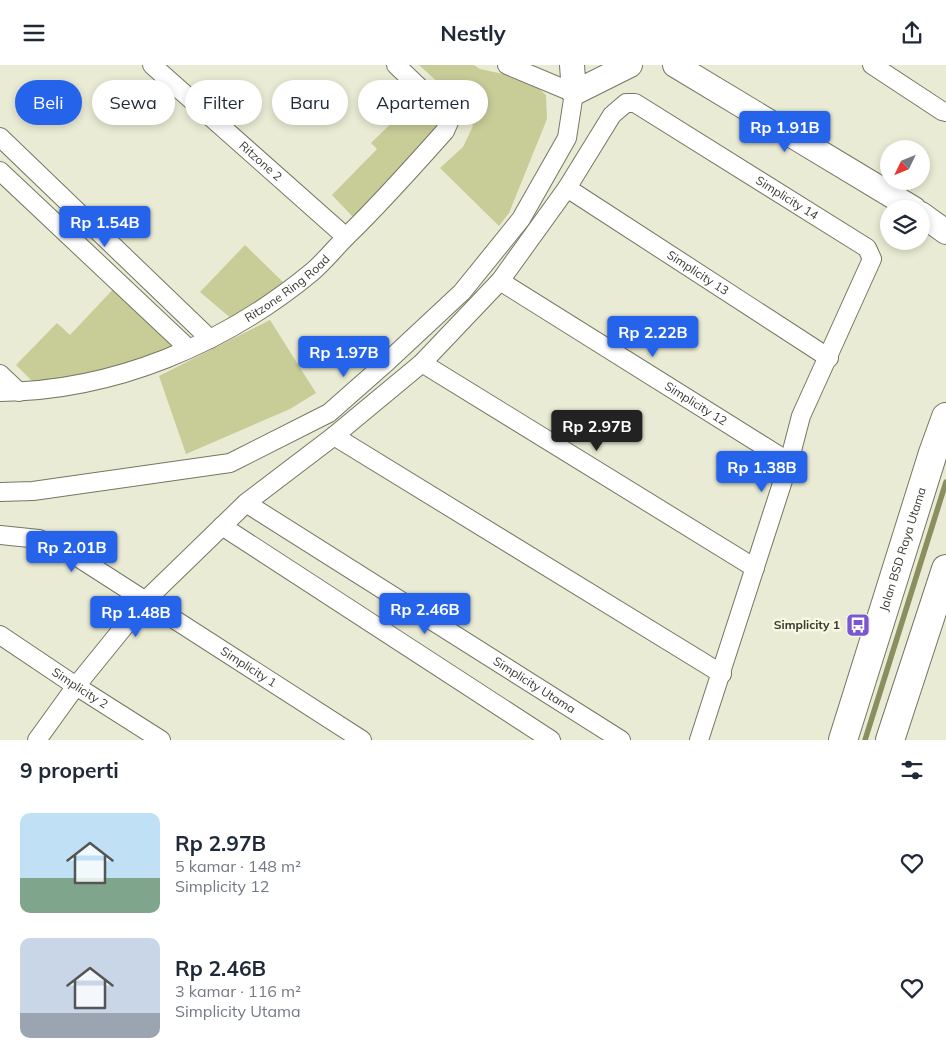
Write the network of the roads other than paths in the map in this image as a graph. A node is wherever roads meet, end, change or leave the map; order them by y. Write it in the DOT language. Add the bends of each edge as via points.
graph roads {
  1 [pos="152,65"];
  2 [pos="396,65"];
  3 [pos="507,65"];
  4 [pos="572,65"];
  5 [pos="630,65"];
  6 [pos="676,65"];
  7 [pos="872,65"];
  8 [pos="574,93"];
  9 [pos="946,112"];
  10 [pos="0,137"];
  11 [pos="0,171"];
  12 [pos="567,188"];
  13 [pos="899,200"];
  14 [pos="930,220"];
  15 [pos="946,232"];
  16 [pos="346,237"];
  17 [pos="500,281"];
  18 [pos="210,339"];
  19 [pos="188,348"];
  20 [pos="829,358"];
  21 [pos="422,363"];
  22 [pos="0,374"];
  23 [pos="0,392"];
  24 [pos="19,392"];
  25 [pos="946,417"];
  26 [pos="334,436"];
  27 [pos="789,462"];
  28 [pos="0,492"];
  29 [pos="246,503"];
  30 [pos="222,526"];
  31 [pos="0,535"];
  32 [pos="755,568"];
  33 [pos="946,569"];
  34 [pos="145,601"];
  35 [pos="0,635"];
  36 [pos="722,674"];
  37 [pos="76,686"];
  38 [pos="37,740"];
  39 [pos="161,740"];
  40 [pos="362,740"];
  41 [pos="551,740"];
  42 [pos="621,740"];
  43 [pos="699,740"];
  44 [pos="843,740"];
  45 [pos="890,740"];
  1 -- 16 [label="street, Ritzone 2"];
  2 -- 16 [label="street, Ritzone Ring Road" via="443,110 449,122 445,131"];
  3 -- 8 [label="street"];
  4 -- 8 [label="street"];
  5 -- 8 [label="street"];
  6 -- 13 [label="street"];
  7 -- 9 [label="street"];
  8 -- 28 [label="street" via="567,138 521,219 462,292 328,413 230,463 33,491"];
  10 -- 18 [label="street"];
  11 -- 19 [label="street"];
  12 -- 17 [label="street"];
  12 -- 20 [label="street, Simplicity 13"];
  12 -- 20 [label="street, Simplicity 14" via="612,115 626,103 635,103 867,247 872,259"];
  14 -- 15 [label="street"];
  16 -- 18 [label="street, Ritzone Ring Road" via="313,271 242,323"];
  17 -- 21 [label="street"];
  17 -- 27 [label="street, Simplicity 12"];
  18 -- 19 [label="street, Ritzone Ring Road"];
  19 -- 24 [label="street, Ritzone Ring Road" via="109,379 44,391"];
  20 -- 27 [label="street" via="801,416"];
  21 -- 26 [label="street"];
  21 -- 32 [label="street"];
  22 -- 24 [label="street"];
  23 -- 24 [label="street, Ritzone Ring Road"];
  25 -- 44 [label="main road, Jalan BSD Raya Utama"];
  26 -- 29 [label="street"];
  26 -- 36 [label="street"];
  27 -- 32 [label="street"];
  29 -- 30 [label="street"];
  29 -- 42 [label="street, Simplicity Utama"];
  30 -- 34 [label="street"];
  30 -- 41 [label="street"];
  31 -- 34 [label="street, Simplicity 1" via="39,539 68,551"];
  32 -- 36 [label="street"];
  33 -- 45 [label="main road"];
  34 -- 37 [label="street"];
  34 -- 40 [label="street, Simplicity 1"];
  35 -- 37 [label="street, Simplicity 2"];
  36 -- 43 [label="street"];
  37 -- 38 [label="street"];
  37 -- 39 [label="street, Simplicity 2"];
}
